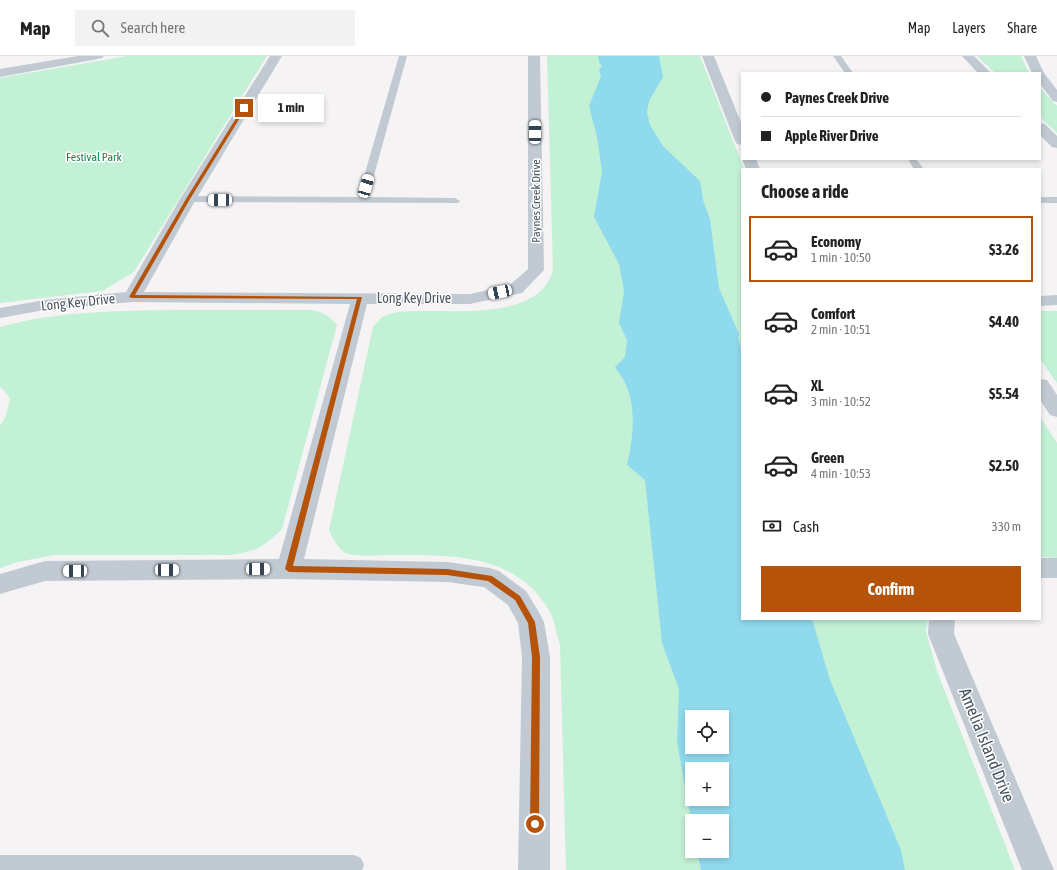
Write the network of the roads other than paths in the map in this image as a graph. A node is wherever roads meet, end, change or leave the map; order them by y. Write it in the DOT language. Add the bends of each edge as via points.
graph roads {
  1 [pos="98,56"];
  2 [pos="276,56"];
  3 [pos="403,56"];
  4 [pos="534,56"];
  5 [pos="708,56"];
  6 [pos="837,56"];
  7 [pos="968,56"];
  8 [pos="1030,56"];
  9 [pos="849,72"];
  10 [pos="984,72"];
  11 [pos="1038,72"];
  12 [pos="0,73"];
  13 [pos="1041,77"];
  14 [pos="1057,98"];
  15 [pos="1041,128"];
  16 [pos="741,138"];
  17 [pos="1057,144"];
  18 [pos="188,199"];
  19 [pos="362,200"];
  20 [pos="1041,200"];
  21 [pos="1057,200"];
  22 [pos="456,201"];
  23 [pos="516,289"];
  24 [pos="132,297"];
  25 [pos="360,298"];
  26 [pos="1057,300"];
  27 [pos="1041,301"];
  28 [pos="0,313"];
  29 [pos="1041,386"];
  30 [pos="1057,410"];
  31 [pos="1041,568"];
  32 [pos="1057,568"];
  33 [pos="289,569"];
  34 [pos="0,584"];
  35 [pos="942,620"];
  36 [pos="0,865"];
  37 [pos="354,865"];
  38 [pos="149,868"];
  39 [pos="534,870"];
  40 [pos="1038,870"];
  1 -- 12 [label="street"];
  2 -- 18 [label="street"];
  3 -- 19 [label="lane"];
  4 -- 23 [label="street, Paynes Creek Drive" via="536,270"];
  5 -- 16 [label="street"];
  6 -- 9 [label="lane"];
  7 -- 10 [label="street"];
  8 -- 11 [label="street"];
  13 -- 14 [label="street"];
  15 -- 17 [label="street"];
  18 -- 19 [label="lane"];
  18 -- 24 [label="street"];
  19 -- 22 [label="lane"];
  20 -- 21 [label="lane"];
  23 -- 25 [label="street, Long Key Drive" via="470,299"];
  24 -- 25 [label="street, Long Key Drive"];
  24 -- 28 [label="street, Long Key Drive" via="44,305"];
  25 -- 33 [label="street"];
  26 -- 27 [label="street"];
  29 -- 30 [label="street"];
  31 -- 32 [label="street"];
  33 -- 34 [label="street" via="45,571"];
  33 -- 39 [label="street" via="447,572 490,578 517,598 532,622 536,657"];
  35 -- 40 [label="street, Amelia Island Drive" via="940,634"];
  36 -- 38 [label="lane"];
  37 -- 38 [label="lane"];
}
